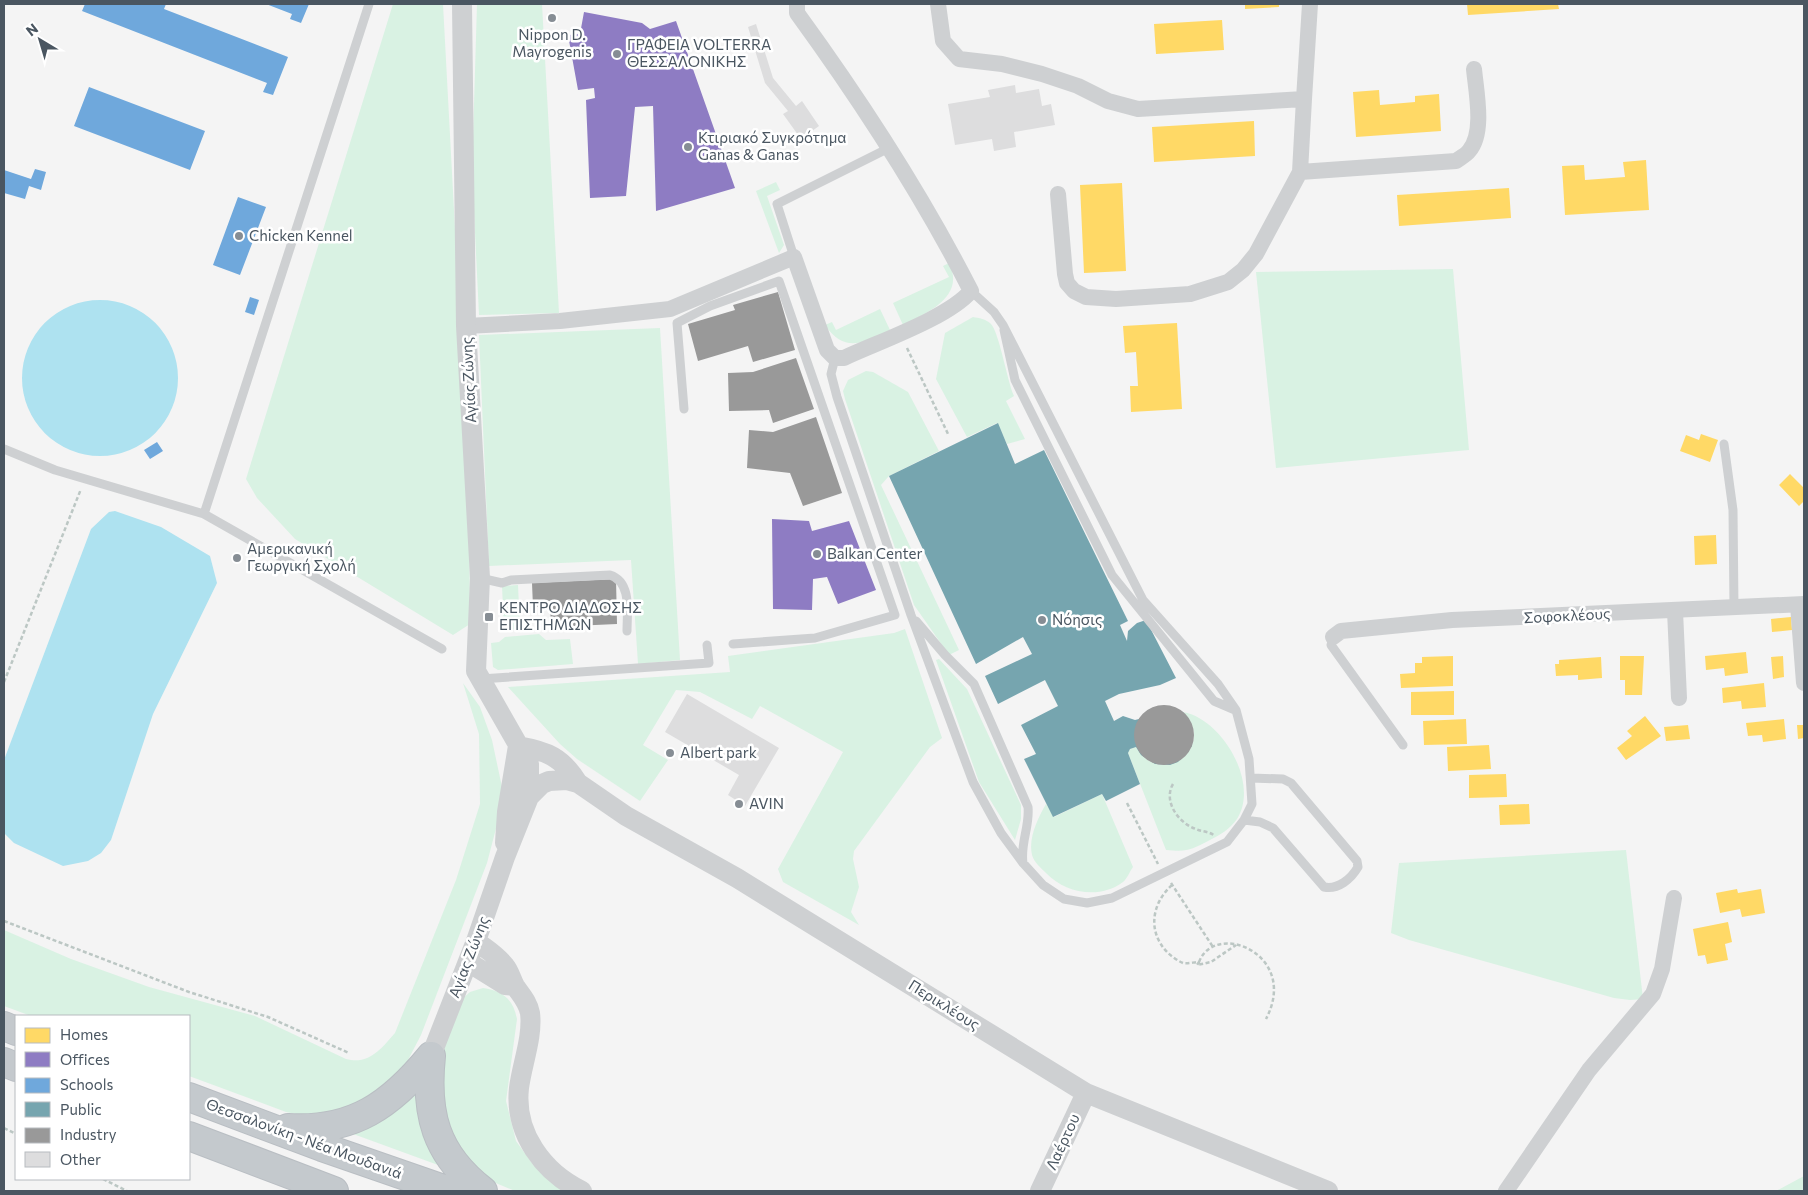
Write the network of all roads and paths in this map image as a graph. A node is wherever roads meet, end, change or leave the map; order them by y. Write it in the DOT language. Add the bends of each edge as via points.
graph roads {
  1 [pos="369,4"];
  2 [pos="462,4"];
  3 [pos="797,4"];
  4 [pos="938,4"];
  5 [pos="1310,4"];
  6 [pos="1474,70"];
  7 [pos="1304,99"];
  8 [pos="889,148"];
  9 [pos="1300,172"];
  10 [pos="1058,194"];
  11 [pos="794,257"];
  12 [pos="971,291"];
  13 [pos="1003,325"];
  14 [pos="466,326"];
  15 [pos="899,333"];
  16 [pos="835,358"];
  17 [pos="684,409"];
  18 [pos="949,436"];
  19 [pos="1724,444"];
  20 [pos="4,448"];
  21 [pos="85,480"];
  22 [pos="204,514"];
  23 [pos="480,578"];
  24 [pos="1801,604"];
  25 [pos="1734,608"];
  26 [pos="1674,611"];
  27 [pos="911,615"];
  28 [pos="627,631"];
  29 [pos="1333,637"];
  30 [pos="733,644"];
  31 [pos="707,645"];
  32 [pos="442,649"];
  33 [pos="481,679"];
  34 [pos="4,682"];
  35 [pos="1804,682"];
  36 [pos="1679,698"];
  37 [pos="1236,710"];
  38 [pos="1403,745"];
  39 [pos="518,746"];
  40 [pos="1251,778"];
  41 [pos="572,781"];
  42 [pos="1173,784"];
  43 [pos="529,797"];
  44 [pos="1127,803"];
  45 [pos="1244,820"];
  46 [pos="1220,845"];
  47 [pos="504,857"];
  48 [pos="1023,863"];
  49 [pos="1163,874"];
  50 [pos="1172,885"];
  51 [pos="1674,898"];
  52 [pos="4,921"];
  53 [pos="476,941"];
  54 [pos="1236,945"];
  55 [pos="1213,946"];
  56 [pos="468,962"];
  57 [pos="1198,962"];
  58 [pos="489,976"];
  59 [pos="515,986"];
  60 [pos="453,1000"];
  61 [pos="1266,1019"];
  62 [pos="349,1053"];
  63 [pos="430,1056"];
  64 [pos="1086,1093"];
  65 [pos="190,1097"];
  66 [pos="274,1127"];
  67 [pos="190,1136"];
  68 [pos="105,1180"];
  69 [pos="127,1191"];
  70 [pos="334,1191"];
  71 [pos="448,1191"];
  72 [pos="482,1191"];
  73 [pos="582,1191"];
  74 [pos="1040,1191"];
  75 [pos="1328,1191"];
  76 [pos="1506,1191"];
  1 -- 22 [label="lane"];
  2 -- 14 [label="street, Αγίας Ζώνης"];
  3 -- 8 [label="street" via="797,12"];
  4 -- 7 [label="street" via="943,41 959,59 1002,64 1042,74 1138,109"];
  5 -- 7 [label="street"];
  6 -- 9 [label="street" via="1479,116 1469,151 1456,161"];
  7 -- 9 [label="street"];
  8 -- 11 [label="lane" via="777,204"];
  8 -- 12 [label="street" via="933,219"];
  9 -- 10 [label="street" via="1256,254 1243,270 1228,282 1190,294 1116,299 1086,297 1074,291 1065,274"];
  11 -- 14 [label="street" via="670,309 560,321"];
  11 -- 16 [label="street" via="827,350"];
  12 -- 13 [label="lane"];
  12 -- 15 [label="street" via="952,308"];
  13 -- 37 [label="lane" via="1143,600 1218,684"];
  13 -- 37 [label="lane" via="1015,380 1112,575 1214,701"];
  14 -- 23 [label="street, Αγίας Ζώνης"];
  15 -- 16 [label="street" via="844,358"];
  15 -- 18 [label="path"];
  16 -- 27 [label="lane" via="831,374 837,397"];
  17 -- 30 [label="lane" via="677,323 710,306 779,281 895,615 815,638"];
  19 -- 25 [label="lane" via="1733,510"];
  20 -- 21 [label="lane"];
  21 -- 22 [label="lane"];
  21 -- 34 [label="path"];
  22 -- 32 [label="lane"];
  23 -- 28 [label="lane" via="502,582 610,575 619,578 626,593"];
  23 -- 33 [label="street, Αγίας Ζώνης" via="476,670"];
  24 -- 25 [label="street, Σοφοκλέους"];
  24 -- 35 [label="street"];
  25 -- 26 [label="street, Σοφοκλέους"];
  26 -- 29 [label="street, Σοφοκλέους" via="1386,625 1341,631"];
  26 -- 36 [label="street"];
  27 -- 48 [label="lane" via="973,782 1001,833"];
  27 -- 48 [label="lane" via="974,684 1028,807 1022,846"];
  29 -- 38 [label="lane" via="1331,645"];
  31 -- 33 [label="lane" via="709,663"];
  33 -- 39 [label="street, Αγίας Ζώνης"];
  37 -- 40 [label="lane"];
  39 -- 41 [label="street, Περικλέους"];
  39 -- 43 [label="street, Αγίας Ζώνης" via="529,764"];
  39 -- 47 [label="street" via="507,812"];
  40 -- 45 [label="lane" via="1252,804"];
  40 -- 45 [label="lane" via="1284,778 1291,783 1357,861 1358,867 1339,886 1324,887 1272,828"];
  41 -- 43 [label="street" via="556,780 542,784"];
  41 -- 64 [label="street, Περικλέους"];
  42 -- 46 [label="path" via="1169,791 1171,806 1178,817 1197,830 1212,833"];
  43 -- 47 [label="street"];
  44 -- 49 [label="path"];
  45 -- 46 [label="lane" via="1227,842"];
  46 -- 49 [label="lane"];
  47 -- 53 [label="street, Αγίας Ζώνης"];
  48 -- 49 [label="lane" via="1042,885 1064,898 1087,903 1112,898"];
  49 -- 50 [label="path"];
  50 -- 55 [label="path"];
  50 -- 57 [label="path" via="1156,904 1155,932 1160,945 1170,956 1183,962"];
  51 -- 76 [label="street" via="1662,969 1653,994 1589,1070"];
  52 -- 62 [label="path" via="180,989 268,1018"];
  53 -- 56 [label="street, Αγίας Ζώνης"];
  53 -- 59 [label="street" via="505,965"];
  54 -- 55 [label="path"];
  54 -- 57 [label="path" via="1211,962 1197,965"];
  54 -- 61 [label="path" via="1256,953 1273,976 1273,1006"];
  55 -- 57 [label="path"];
  56 -- 58 [label="street"];
  56 -- 60 [label="street, Αγίας Ζώνης"];
  58 -- 59 [label="street" via="505,985"];
  58 -- 60 [label="street" via="470,985"];
  59 -- 73 [label="street" via="524,997 530,1014 518,1098 522,1126 529,1143 549,1169"];
  60 -- 63 [label="street, Αγίας Ζώνης"];
  63 -- 66 [label="highway" via="390,1099 353,1120 330,1127"];
  63 -- 72 [label="highway" via="428,1092 435,1130 460,1171"];
  64 -- 74 [label="street, Λαέρτου"];
  64 -- 75 [label="street, Περικλέους"];
  65 -- 66 [label="highway, Θεσσαλονίκη - Νέα Μουδανιά"];
  66 -- 71 [label="highway, Θεσσαλονίκη - Νέα Μουδανιά"];
  67 -- 70 [label="highway"];
  68 -- 69 [label="path"];
}
